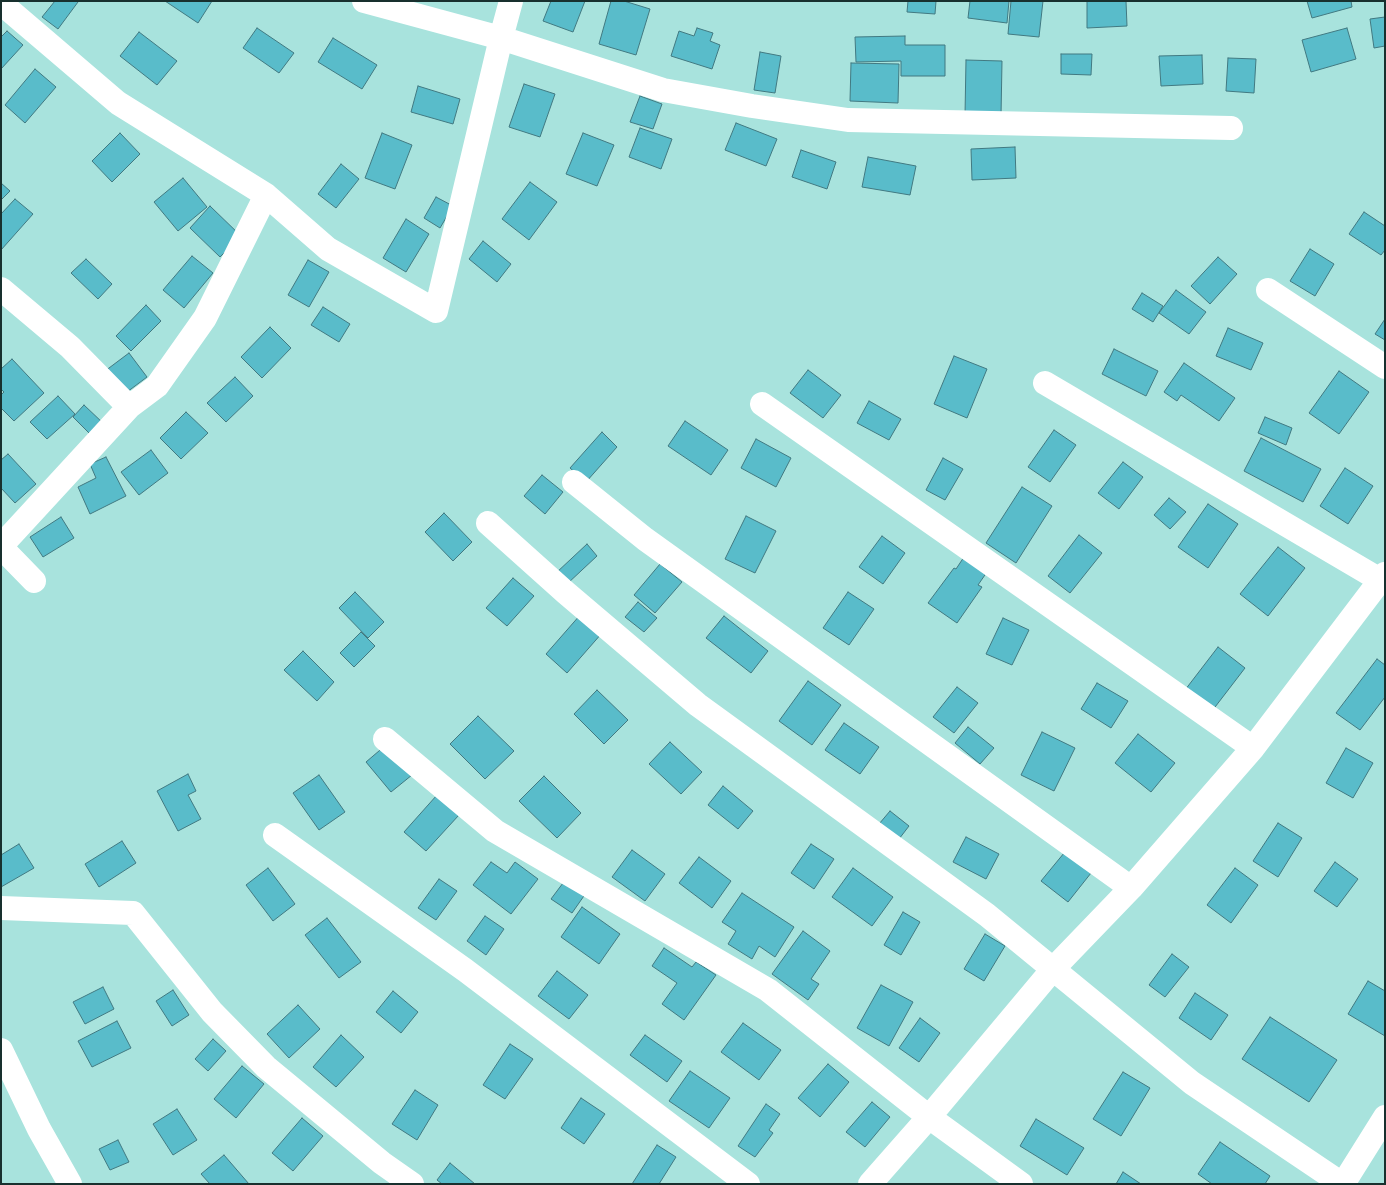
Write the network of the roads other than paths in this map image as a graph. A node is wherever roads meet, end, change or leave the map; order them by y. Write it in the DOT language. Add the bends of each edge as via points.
graph roads {
  1 [pos="364,1"];
  2 [pos="511,1"];
  3 [pos="1,3"];
  4 [pos="500,38"];
  5 [pos="1231,128"];
  6 [pos="266,195"];
  7 [pos="1,289"];
  8 [pos="1268,290"];
  9 [pos="1385,368"];
  10 [pos="1045,383"];
  11 [pos="762,404"];
  12 [pos="129,407"];
  13 [pos="574,482"];
  14 [pos="488,523"];
  15 [pos="1,546"];
  16 [pos="1382,577"];
  17 [pos="34,581"];
  18 [pos="385,739"];
  19 [pos="1253,748"];
  20 [pos="275,835"];
  21 [pos="1131,888"];
  22 [pos="1,908"];
  23 [pos="1052,969"];
  24 [pos="1,1050"];
  25 [pos="929,1117"];
  26 [pos="1385,1117"];
  27 [pos="70,1184"];
  28 [pos="412,1184"];
  29 [pos="748,1184"];
  30 [pos="870,1184"];
  31 [pos="1021,1184"];
  32 [pos="1343,1184"];
  1 -- 4 [label="street"];
  2 -- 4 [label="street"];
  3 -- 6 [label="street" via="118,103"];
  4 -- 5 [label="street" via="663,90 848,120"];
  4 -- 6 [label="street" via="436,311 328,249"];
  6 -- 12 [label="street" via="204,318 157,386"];
  7 -- 12 [label="street" via="70,347"];
  8 -- 9 [label="street"];
  10 -- 16 [label="street"];
  11 -- 19 [label="street"];
  12 -- 15 [label="street"];
  13 -- 21 [label="street" via="645,539"];
  14 -- 23 [label="street" via="698,705 987,915"];
  15 -- 17 [label="street"];
  16 -- 19 [label="street"];
  18 -- 25 [label="street" via="495,832 768,990"];
  19 -- 21 [label="street"];
  20 -- 29 [label="street" via="465,970"];
  21 -- 23 [label="street"];
  22 -- 28 [label="street" via="133,913 212,1012 266,1067"];
  23 -- 25 [label="street"];
  23 -- 32 [label="street" via="1192,1083"];
  24 -- 27 [label="street"];
  25 -- 30 [label="street"];
  25 -- 31 [label="street"];
  26 -- 32 [label="street"];
}
